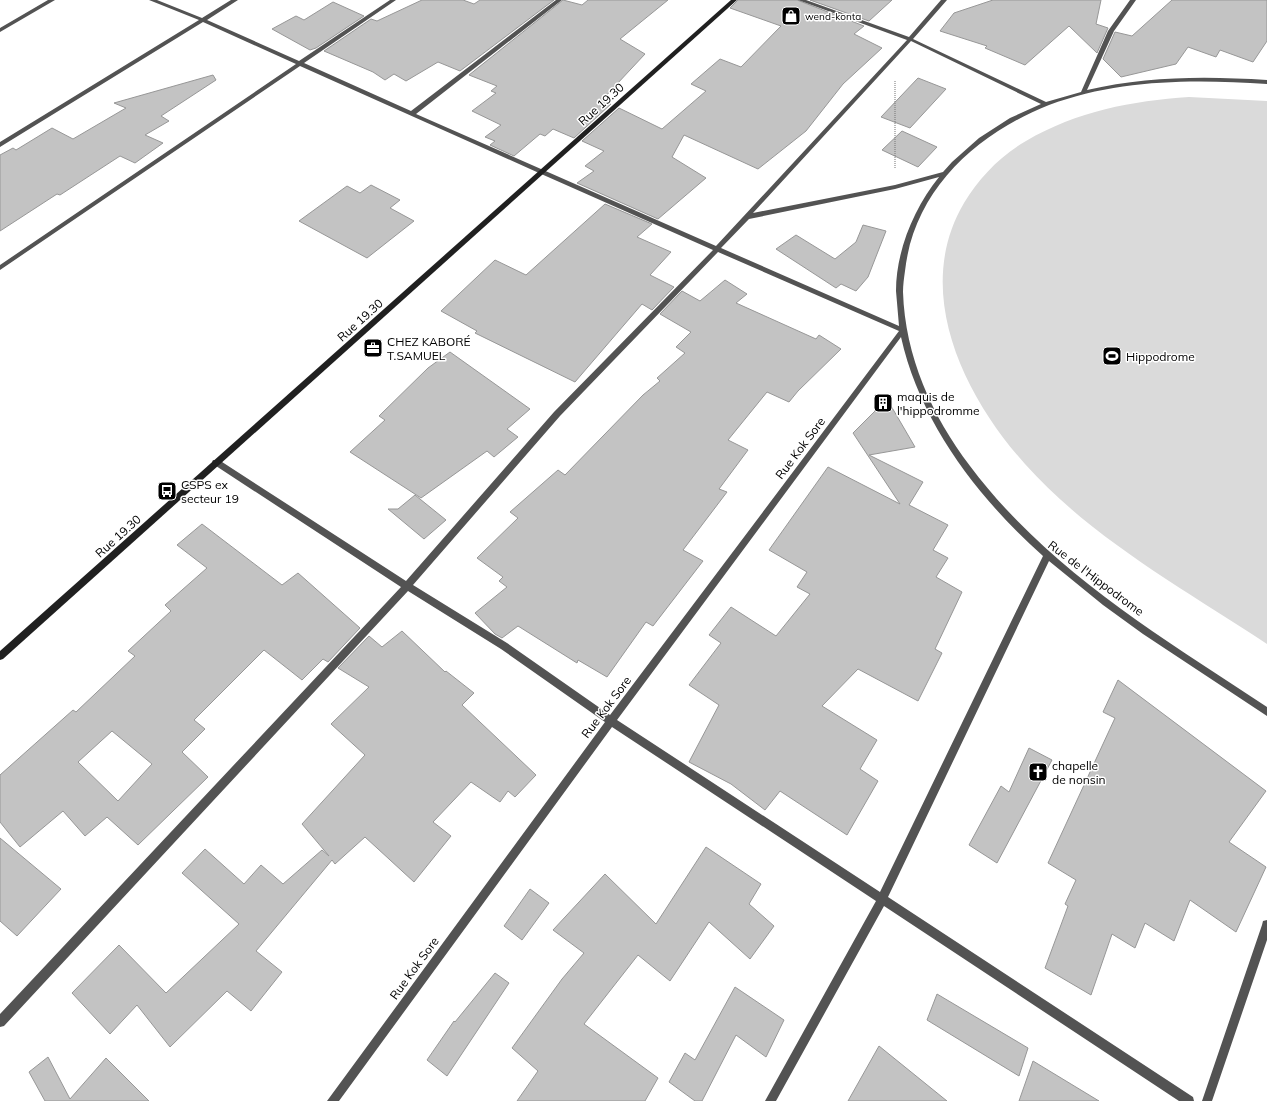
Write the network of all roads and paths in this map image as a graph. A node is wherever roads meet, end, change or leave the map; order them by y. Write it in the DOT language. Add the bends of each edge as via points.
graph roads {
  1 [pos="52,0"];
  2 [pos="152,0"];
  3 [pos="235,0"];
  4 [pos="393,0"];
  5 [pos="559,0"];
  6 [pos="734,0"];
  7 [pos="801,0"];
  8 [pos="944,0"];
  9 [pos="1133,0"];
  10 [pos="203,20"];
  11 [pos="0,30"];
  12 [pos="910,39"];
  13 [pos="896,55"];
  14 [pos="300,63"];
  15 [pos="1267,82"];
  16 [pos="1083,93"];
  17 [pos="1045,104"];
  18 [pos="413,113"];
  19 [pos="0,145"];
  20 [pos="541,172"];
  21 [pos="943,174"];
  22 [pos="895,187"];
  23 [pos="746,217"];
  24 [pos="717,249"];
  25 [pos="0,268"];
  26 [pos="904,330"];
  27 [pos="216,462"];
  28 [pos="1047,557"];
  29 [pos="407,586"];
  30 [pos="0,656"];
  31 [pos="1267,712"];
  32 [pos="611,721"];
  33 [pos="882,899"];
  34 [pos="1267,925"];
  35 [pos="0,1022"];
  36 [pos="332,1101"];
  37 [pos="770,1101"];
  38 [pos="1189,1101"];
  39 [pos="1207,1101"];
  1 -- 11 [label="street"];
  2 -- 10 [label="street"];
  3 -- 10 [label="street"];
  4 -- 14 [label="street"];
  5 -- 18 [label="street"];
  6 -- 20 [label="street, Rue 19.30"];
  7 -- 12 [label="street"];
  8 -- 12 [label="street"];
  9 -- 16 [label="street" via="1111,31"];
  10 -- 14 [label="street"];
  10 -- 19 [label="street"];
  12 -- 13 [label="street"];
  12 -- 17 [label="street"];
  13 -- 22 [label="path"];
  13 -- 23 [label="street"];
  14 -- 18 [label="street"];
  14 -- 25 [label="street"];
  15 -- 16 [label="street, Rue de l'Hippodrome" via="1199,78 1133,83"];
  16 -- 17 [label="street, Rue de l'Hippodrome"];
  17 -- 21 [label="street, Rue de l'Hippodrome" via="995,129 973,144"];
  18 -- 20 [label="street"];
  20 -- 24 [label="street"];
  20 -- 27 [label="street, Rue 19.30"];
  21 -- 22 [label="street"];
  21 -- 26 [label="street, Rue de l'Hippodrome" via="923,202 912,225 905,251 901,278"];
  22 -- 23 [label="street"];
  23 -- 24 [label="street"];
  24 -- 26 [label="street"];
  24 -- 29 [label="street" via="557,414"];
  26 -- 28 [label="street, Rue de l'Hippodrome" via="919,382 945,436 996,505"];
  26 -- 32 [label="street, Rue Kok Sore"];
  27 -- 29 [label="street"];
  27 -- 30 [label="street, Rue 19.30"];
  28 -- 31 [label="street, Rue de l'Hippodrome" via="1122,613"];
  28 -- 33 [label="street"];
  29 -- 32 [label="street" via="504,646"];
  29 -- 35 [label="street"];
  32 -- 33 [label="street"];
  32 -- 36 [label="street, Rue Kok Sore"];
  33 -- 37 [label="street"];
  33 -- 38 [label="street"];
  34 -- 39 [label="street"];
}
